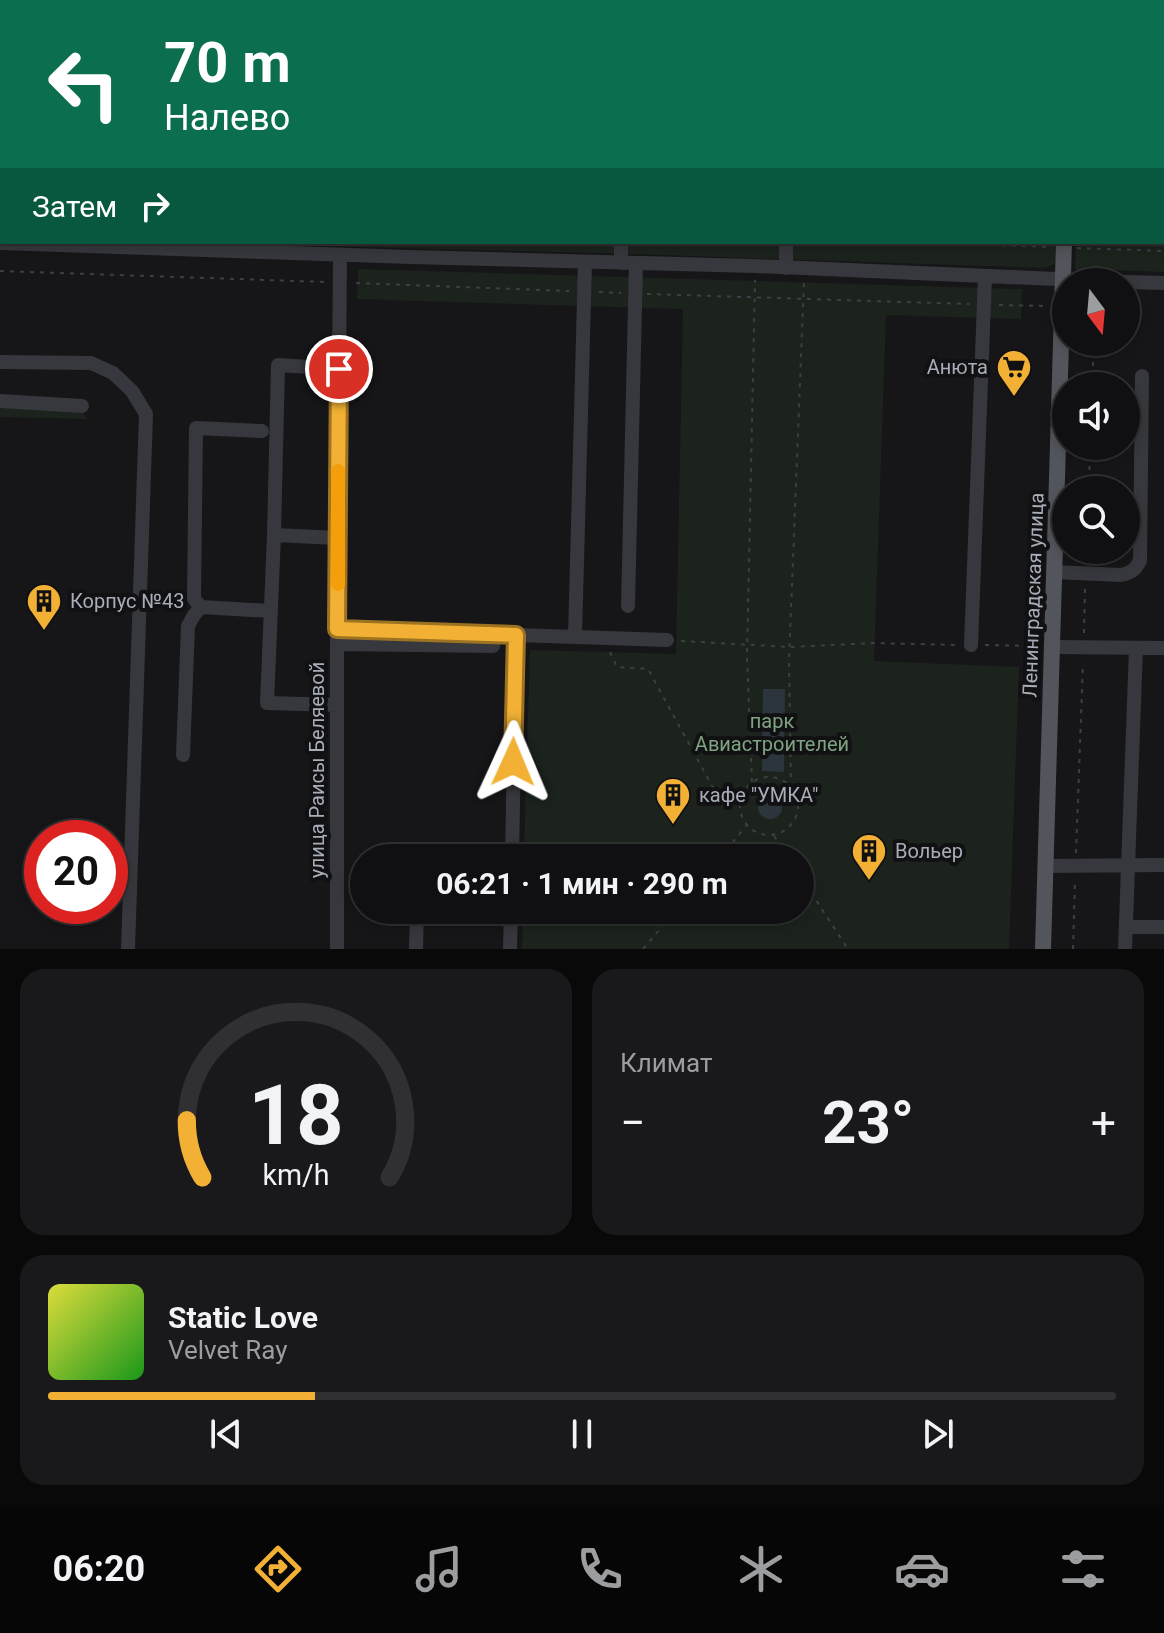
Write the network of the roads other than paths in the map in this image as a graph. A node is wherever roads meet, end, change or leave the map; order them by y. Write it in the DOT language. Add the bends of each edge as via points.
graph roads {
  1 [pos="65,244"];
  2 [pos="622,244"];
  3 [pos="786,244"];
  4 [pos="1064,245"];
  5 [pos="412,250"];
  6 [pos="346,251"];
  7 [pos="585,262"];
  8 [pos="629,263"];
  9 [pos="786,268"];
  10 [pos="1063,268"];
  11 [pos="985,276"];
  12 [pos="1052,279"];
  13 [pos="1140,282"];
  14 [pos="1164,283"];
  15 [pos="1061,356"];
  16 [pos="0,362"];
  17 [pos="339,369"];
  18 [pos="1142,376"];
  19 [pos="0,401"];
  20 [pos="82,406"];
  21 [pos="262,431"];
  22 [pos="274,535"];
  23 [pos="338,538"];
  24 [pos="1054,572"];
  25 [pos="628,606"];
  26 [pos="201,607"];
  27 [pos="271,611"];
  28 [pos="516,635"];
  29 [pos="337,637"];
  30 [pos="575,637"];
  31 [pos="667,640"];
  32 [pos="971,645"];
  33 [pos="1052,647"];
  34 [pos="1136,648"];
  35 [pos="1164,648"];
  36 [pos="337,705"];
  37 [pos="183,755"];
  38 [pos="512,844"];
  39 [pos="1128,865"];
  40 [pos="1164,865"];
  41 [pos="1046,866"];
  42 [pos="417,924"];
  43 [pos="511,924"];
  44 [pos="1126,927"];
  45 [pos="1164,927"];
  46 [pos="128,949"];
  47 [pos="337,949"];
  48 [pos="416,949"];
  49 [pos="510,949"];
  50 [pos="1043,949"];
  51 [pos="1125,949"];
  1 -- 6 [label="street"];
  2 -- 8 [label="street"];
  3 -- 9 [label="street"];
  4 -- 10 [label="main road, Ленинградская улица"];
  5 -- 6 [label="street"];
  5 -- 7 [label="street"];
  6 -- 17 [label="street, улица Раисы Беляевой" via="340,282"];
  7 -- 8 [label="street"];
  7 -- 30 [label="street"];
  8 -- 9 [label="street"];
  8 -- 25 [label="street" via="635,294"];
  9 -- 11 [label="street"];
  11 -- 12 [label="street"];
  11 -- 32 [label="street"];
  13 -- 14 [label="street"];
  15 -- 24 [label="main road, Ленинградская улица"];
  16 -- 46 [label="street" via="91,363 113,373 146,414"];
  17 -- 22 [label="street" via="278,365"];
  17 -- 23 [label="street, улица Раисы Беляевой"];
  18 -- 24 [label="street" via="1140,561 1130,573"];
  19 -- 20 [label="street"];
  21 -- 26 [label="street" via="196,428 194,599"];
  22 -- 23 [label="street"];
  22 -- 27 [label="street"];
  23 -- 29 [label="street, улица Раисы Беляевой"];
  24 -- 33 [label="main road, Ленинградская улица"];
  26 -- 27 [label="street"];
  26 -- 37 [label="street" via="188,626"];
  27 -- 36 [label="street" via="267,703"];
  28 -- 29 [label="street"];
  28 -- 30 [label="street"];
  28 -- 38 [label="street"];
  29 -- 36 [label="street, улица Раисы Беляевой"];
  30 -- 31 [label="street"];
  33 -- 34 [label="street"];
  33 -- 41 [label="main road, Ленинградская улица"];
  34 -- 35 [label="street"];
  34 -- 39 [label="street"];
  36 -- 47 [label="street, улица Раисы Беляевой"];
  39 -- 40 [label="street"];
  39 -- 41 [label="street"];
  39 -- 44 [label="street"];
  41 -- 50 [label="main road, Ленинградская улица"];
  42 -- 48 [label="street"];
  43 -- 49 [label="street"];
  44 -- 45 [label="street"];
  44 -- 51 [label="street"];
}
